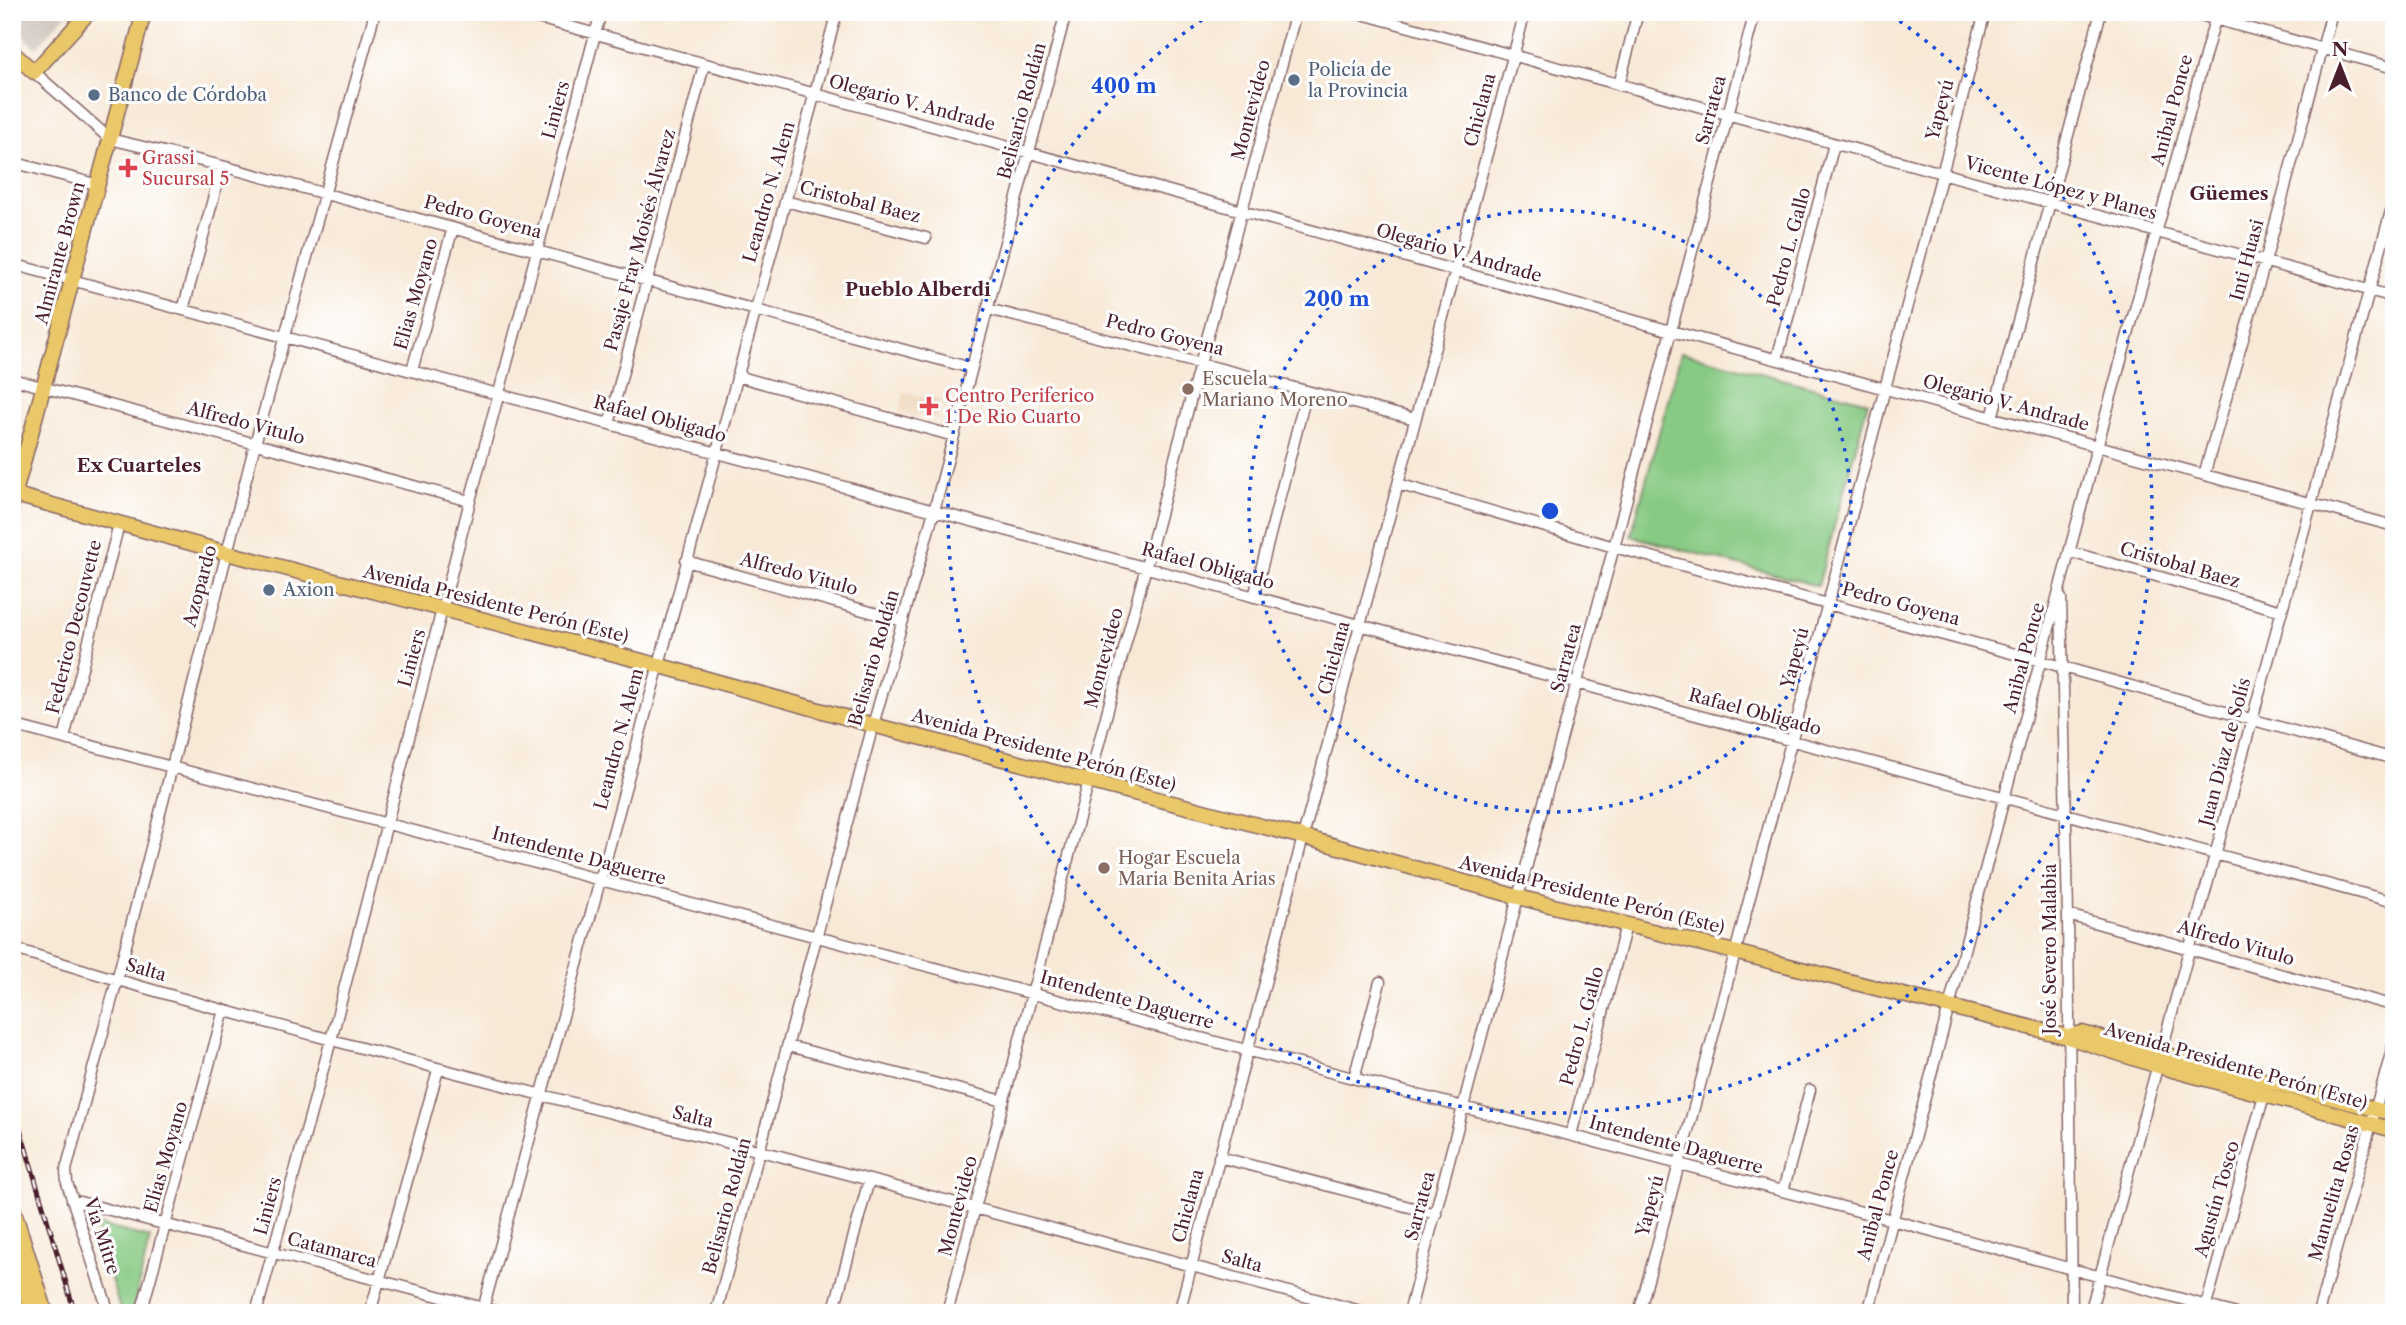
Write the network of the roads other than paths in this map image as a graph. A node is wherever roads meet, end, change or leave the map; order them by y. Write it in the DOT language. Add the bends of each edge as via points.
graph roads {
  1 [pos="89,12"];
  2 [pos="145,12"];
  3 [pos="375,12"];
  4 [pos="516,12"];
  5 [pos="601,12"];
  6 [pos="837,12"];
  7 [pos="1066,12"];
  8 [pos="1296,12"];
  9 [pos="1355,12"];
  10 [pos="1525,12"];
  11 [pos="1639,12"];
  12 [pos="1755,12"];
  13 [pos="1984,12"];
  14 [pos="2101,12"];
  15 [pos="2189,12"];
  16 [pos="2332,12"];
  17 [pos="2216,16"];
  18 [pos="595,34"];
  19 [pos="2322,49"];
  20 [pos="12,52"];
  21 [pos="1513,55"];
  22 [pos="704,65"];
  23 [pos="2394,68"];
  24 [pos="34,72"];
  25 [pos="1619,85"];
  26 [pos="815,94"];
  27 [pos="1728,115"];
  28 [pos="110,139"];
  29 [pos="1834,144"];
  30 [pos="1028,153"];
  31 [pos="12,162"];
  32 [pos="222,166"];
  33 [pos="1941,173"];
  34 [pos="99,186"];
  35 [pos="326,194"];
  36 [pos="2394,200"];
  37 [pos="785,201"];
  38 [pos="2050,203"];
  39 [pos="1242,211"];
  40 [pos="453,228"];
  41 [pos="2157,233"];
  42 [pos="926,237"];
  43 [pos="537,251"];
  44 [pos="2265,262"];
  45 [pos="12,264"];
  46 [pos="1455,270"];
  47 [pos="72,280"];
  48 [pos="647,281"];
  49 [pos="2369,291"];
  50 [pos="2394,297"];
  51 [pos="988,309"];
  52 [pos="183,310"];
  53 [pos="755,310"];
  54 [pos="1671,331"];
  55 [pos="284,336"];
  56 [pos="1777,359"];
  57 [pos="1200,364"];
  58 [pos="971,368"];
  59 [pos="412,370"];
  60 [pos="737,376"];
  61 [pos="12,379"];
  62 [pos="44,387"];
  63 [pos="1885,388"];
  64 [pos="1307,391"];
  65 [pos="500,394"];
  66 [pos="1992,418"];
  67 [pos="1415,419"];
  68 [pos="609,424"];
  69 [pos="954,436"];
  70 [pos="255,444"];
  71 [pos="2097,447"];
  72 [pos="716,452"];
  73 [pos="2204,475"];
  74 [pos="1398,485"];
  75 [pos="13,498"];
  76 [pos="470,501"];
  77 [pos="2311,502"];
  78 [pos="934,511"];
  79 [pos="118,524"];
  80 [pos="2394,526"];
  81 [pos="1614,547"];
  82 [pos="2070,552"];
  83 [pos="227,553"];
  84 [pos="686,561"];
  85 [pos="1146,568"];
  86 [pos="2061,586"];
  87 [pos="1254,597"];
  88 [pos="1827,604"];
  89 [pos="443,610"];
  90 [pos="2282,611"];
  91 [pos="903,621"];
  92 [pos="1361,625"];
  93 [pos="2041,661"];
  94 [pos="657,665"];
  95 [pos="2063,668"];
  96 [pos="1577,683"];
  97 [pos="2252,721"];
  98 [pos="12,725"];
  99 [pos="873,725"];
  100 [pos="64,738"];
  101 [pos="1791,740"];
  102 [pos="2394,760"];
  103 [pos="171,767"];
  104 [pos="1089,781"];
  105 [pos="2004,797"];
  106 [pos="2065,813"];
  107 [pos="386,823"];
  108 [pos="1303,837"];
  109 [pos="2216,854"];
  110 [pos="599,879"];
  111 [pos="1518,897"];
  112 [pos="2394,902"];
  113 [pos="2068,915"];
  114 [pos="1626,925"];
  115 [pos="817,937"];
  116 [pos="12,948"];
  117 [pos="2190,949"];
  118 [pos="1737,952"];
  119 [pos="117,980"];
  120 [pos="1380,982"];
  121 [pos="1033,994"];
  122 [pos="2394,1006"];
  123 [pos="1948,1007"];
  124 [pos="225,1010"];
  125 [pos="2068,1037"];
  126 [pos="331,1040"];
  127 [pos="2394,1043"];
  128 [pos="788,1046"];
  129 [pos="1247,1050"];
  130 [pos="2160,1059"];
  131 [pos="438,1070"];
  132 [pos="1354,1078"];
  133 [pos="1810,1090"];
  134 [pos="2264,1095"];
  135 [pos="540,1096"];
  136 [pos="1004,1101"];
  137 [pos="1464,1107"];
  138 [pos="2376,1109"];
  139 [pos="2394,1114"];
  140 [pos="2372,1124"];
  141 [pos="2394,1130"];
  142 [pos="1572,1135"];
  143 [pos="760,1151"];
  144 [pos="1219,1157"];
  145 [pos="1679,1164"];
  146 [pos="66,1170"];
  147 [pos="869,1180"];
  148 [pos="1783,1191"];
  149 [pos="72,1200"];
  150 [pos="12,1205"];
  151 [pos="976,1209"];
  152 [pos="1436,1214"];
  153 [pos="1892,1220"];
  154 [pos="165,1224"];
  155 [pos="12,1247"];
  156 [pos="274,1252"];
  157 [pos="1191,1266"];
  158 [pos="2071,1269"];
  159 [pos="2100,1276"];
  160 [pos="379,1280"];
  161 [pos="2205,1309"];
  162 [pos="483,1310"];
  163 [pos="32,1313"];
  164 [pos="46,1313"];
  165 [pos="109,1313"];
  166 [pos="141,1313"];
  167 [pos="257,1313"];
  168 [pos="370,1313"];
  169 [pos="503,1313"];
  170 [pos="716,1313"];
  171 [pos="833,1313"];
  172 [pos="947,1313"];
  173 [pos="1179,1313"];
  174 [pos="1368,1313"];
  175 [pos="1409,1313"];
  176 [pos="1639,1313"];
  177 [pos="1868,1313"];
  178 [pos="2072,1313"];
  179 [pos="2090,1313"];
  180 [pos="2233,1313"];
  181 [pos="2318,1313"];
  1 -- 24 [label="main road"];
  2 -- 28 [label="main road, Almirante Brown"];
  3 -- 35 [label="street, Azopardo"];
  4 -- 18 [label="street, Olegario V. Andrade"];
  5 -- 18 [label="street, Liniers"];
  6 -- 26 [label="street, Leandro N. Alem"];
  7 -- 30 [label="street, Belisario Roldán"];
  8 -- 39 [label="street, Montevideo"];
  9 -- 21 [label="street, Vicente López y Planes"];
  10 -- 21 [label="street, Chiclana"];
  11 -- 25 [label="street"];
  12 -- 27 [label="street, Sarratea"];
  13 -- 33 [label="street, Yapeyú"];
  14 -- 38 [label="street"];
  15 -- 17 [label="street"];
  16 -- 19 [label="street, Inti Huasi"];
  17 -- 19 [label="street"];
  17 -- 41 [label="street, Anibal Ponce"];
  18 -- 22 [label="street, Olegario V. Andrade"];
  18 -- 43 [label="street, Liniers"];
  19 -- 23 [label="street"];
  19 -- 44 [label="street, Inti Huasi"];
  20 -- 24 [label="main road, Pedro Goyena"];
  21 -- 25 [label="street, Vicente López y Planes"];
  21 -- 46 [label="street, Chiclana"];
  22 -- 26 [label="street, Olegario V. Andrade"];
  22 -- 48 [label="street, Pasaje Fray Moisés Álvarez"];
  24 -- 28 [label="street, Pedro Goyena"];
  25 -- 27 [label="street, Vicente López y Planes"];
  26 -- 30 [label="street, Olegario V. Andrade"];
  26 -- 37 [label="street, Leandro N. Alem"];
  27 -- 29 [label="street, Vicente López y Planes"];
  27 -- 54 [label="street, Sarratea"];
  28 -- 32 [label="street, Pedro Goyena"];
  28 -- 34 [label="main road, Almirante Brown"];
  29 -- 33 [label="street, Vicente López y Planes"];
  29 -- 56 [label="street, Pedro L. Gallo"];
  30 -- 39 [label="street, Olegario V. Andrade"];
  30 -- 51 [label="street, Belisario Roldán"];
  31 -- 34 [label="street"];
  32 -- 35 [label="street, Pedro Goyena"];
  32 -- 52 [label="street"];
  33 -- 38 [label="street, Vicente López y Planes"];
  33 -- 63 [label="street, Yapeyú"];
  34 -- 47 [label="main road, Almirante Brown"];
  35 -- 40 [label="street, Pedro Goyena"];
  35 -- 55 [label="street, Azopardo"];
  36 -- 49 [label="street, Juan Díaz de Solís"];
  37 -- 42 [label="street, Cristobal Baez"];
  37 -- 53 [label="street, Leandro N. Alem"];
  38 -- 41 [label="street, Vicente López y Planes"];
  38 -- 66 [label="street"];
  39 -- 46 [label="street, Olegario V. Andrade"];
  39 -- 57 [label="street, Montevideo"];
  40 -- 43 [label="street, Pedro Goyena"];
  40 -- 59 [label="street, Elias Moyano"];
  41 -- 44 [label="street, Vicente López y Planes"];
  41 -- 71 [label="street, Anibal Ponce"];
  43 -- 48 [label="street, Pedro Goyena"];
  43 -- 65 [label="street, Liniers"];
  44 -- 49 [label="street, Vicente López y Planes"];
  44 -- 73 [label="street, Inti Huasi"];
  45 -- 47 [label="street, Rafael Obligado"];
  46 -- 54 [label="street, Olegario V. Andrade"];
  46 -- 67 [label="street, Chiclana"];
  47 -- 52 [label="street, Rafael Obligado"];
  47 -- 62 [label="main road, Almirante Brown"];
  48 -- 53 [label="street, Pedro Goyena"];
  48 -- 68 [label="street, Pasaje Fray Moisés Álvarez"];
  49 -- 50 [label="street, Vicente López y Planes"];
  49 -- 77 [label="street, Juan Díaz de Solís"];
  51 -- 57 [label="street, Pedro Goyena"];
  51 -- 58 [label="street, Belisario Roldán"];
  52 -- 55 [label="street, Rafael Obligado"];
  53 -- 58 [label="street, Pedro Goyena"];
  53 -- 60 [label="street, Leandro N. Alem"];
  54 -- 56 [label="street, Olegario V. Andrade"];
  54 -- 81 [label="street, Sarratea"];
  55 -- 59 [label="street, Rafael Obligado"];
  55 -- 70 [label="street, Azopardo"];
  56 -- 63 [label="street, Olegario V. Andrade"];
  57 -- 64 [label="street, Pedro Goyena"];
  57 -- 85 [label="street, Montevideo"];
  58 -- 69 [label="street, Belisario Roldán"];
  59 -- 65 [label="street, Rafael Obligado"];
  60 -- 69 [label="street"];
  60 -- 72 [label="street, Leandro N. Alem"];
  61 -- 62 [label="street, Alfredo Vitulo"];
  62 -- 70 [label="street, Alfredo Vitulo"];
  62 -- 75 [label="main road, Almirante Brown"];
  63 -- 66 [label="street, Olegario V. Andrade"];
  63 -- 88 [label="street, Yapeyú"];
  64 -- 67 [label="street, Pedro Goyena"];
  64 -- 87 [label="street"];
  65 -- 68 [label="street, Rafael Obligado"];
  65 -- 76 [label="street, Liniers"];
  66 -- 71 [label="street, Olegario V. Andrade"];
  67 -- 74 [label="street, Chiclana"];
  68 -- 72 [label="street, Rafael Obligado"];
  69 -- 78 [label="street, Belisario Roldán"];
  70 -- 76 [label="street, Alfredo Vitulo"];
  70 -- 83 [label="street, Azopardo"];
  71 -- 73 [label="street, Olegario V. Andrade"];
  71 -- 82 [label="street, Anibal Ponce"];
  72 -- 78 [label="street, Rafael Obligado"];
  72 -- 84 [label="street, Leandro N. Alem"];
  73 -- 77 [label="street, Olegario V. Andrade"];
  74 -- 81 [label="street, Pedro Goyena"];
  74 -- 92 [label="street, Chiclana"];
  75 -- 79 [label="main road, Avenida Presidente Perón (Este)"];
  76 -- 89 [label="street, Liniers"];
  77 -- 80 [label="street, Olegario V. Andrade"];
  77 -- 90 [label="street, Juan Díaz de Solís"];
  78 -- 85 [label="street, Rafael Obligado"];
  78 -- 91 [label="street, Belisario Roldán"];
  79 -- 83 [label="main road, Avenida Presidente Perón (Este)"];
  79 -- 100 [label="street, Federico Decouvette"];
  81 -- 88 [label="street, Pedro Goyena"];
  81 -- 96 [label="street, Sarratea"];
  82 -- 86 [label="street, Anibal Ponce"];
  82 -- 90 [label="street, Cristobal Baez"];
  83 -- 89 [label="main road, Avenida Presidente Perón (Este)"];
  83 -- 103 [label="street, Azopardo"];
  84 -- 91 [label="street, Alfredo Vitulo"];
  84 -- 94 [label="street, Leandro N. Alem"];
  85 -- 87 [label="street, Rafael Obligado"];
  85 -- 104 [label="street, Montevideo"];
  86 -- 93 [label="street, Anibal Ponce"];
  86 -- 95 [label="street, José Severo Malabia"];
  87 -- 92 [label="street, Rafael Obligado"];
  88 -- 93 [label="street, Pedro Goyena"];
  88 -- 101 [label="street, Yapeyú"];
  89 -- 94 [label="main road, Avenida Presidente Perón (Este)"];
  89 -- 107 [label="street, Liniers"];
  90 -- 97 [label="street, Juan Díaz de Solís"];
  91 -- 99 [label="street, Belisario Roldán"];
  92 -- 96 [label="street, Rafael Obligado"];
  92 -- 108 [label="street, Chiclana"];
  93 -- 95 [label="street, Pedro Goyena"];
  93 -- 105 [label="street, Anibal Ponce"];
  94 -- 99 [label="main road, Avenida Presidente Perón (Este)"];
  94 -- 110 [label="street, Leandro N. Alem"];
  95 -- 97 [label="street, Pedro Goyena"];
  95 -- 106 [label="street, José Severo Malabia"];
  96 -- 101 [label="street, Rafael Obligado"];
  96 -- 111 [label="street, Sarratea"];
  97 -- 102 [label="street, Pedro Goyena"];
  97 -- 109 [label="street, Juan Díaz de Solís"];
  98 -- 100 [label="street, Intendente Daguerre"];
  99 -- 104 [label="main road, Avenida Presidente Perón (Este)"];
  99 -- 115 [label="street, Belisario Roldán"];
  100 -- 103 [label="street, Intendente Daguerre"];
  101 -- 105 [label="street, Rafael Obligado"];
  101 -- 118 [label="street, Yapeyú"];
  103 -- 107 [label="street, Intendente Daguerre"];
  103 -- 119 [label="street, Azopardo"];
  104 -- 108 [label="main road, Avenida Presidente Perón (Este)"];
  104 -- 121 [label="street, Montevideo"];
  105 -- 106 [label="street, Rafael Obligado"];
  105 -- 123 [label="street, Anibal Ponce"];
  106 -- 109 [label="street, Rafael Obligado"];
  106 -- 113 [label="street, José Severo Malabia"];
  107 -- 110 [label="street, Intendente Daguerre"];
  107 -- 126 [label="street, Liniers"];
  108 -- 111 [label="main road, Avenida Presidente Perón (Este)"];
  108 -- 129 [label="street, Chiclana"];
  109 -- 112 [label="street, Rafael Obligado"];
  109 -- 117 [label="street, Juan Díaz de Solís"];
  110 -- 115 [label="street, Intendente Daguerre"];
  110 -- 135 [label="street, Leandro N. Alem"];
  111 -- 114 [label="main road, Avenida Presidente Perón (Este)"];
  111 -- 137 [label="street, Sarratea"];
  113 -- 117 [label="street, Alfredo Vitulo"];
  113 -- 125 [label="street, José Severo Malabia"];
  114 -- 118 [label="main road, Avenida Presidente Perón (Este)"];
  114 -- 142 [label="street, Pedro L. Gallo"];
  115 -- 121 [label="street, Intendente Daguerre"];
  115 -- 128 [label="street, Belisario Roldán"];
  116 -- 119 [label="street, Salta"];
  117 -- 122 [label="street, Alfredo Vitulo"];
  117 -- 130 [label="street, Juan Díaz de Solís"];
  118 -- 123 [label="main road, Avenida Presidente Perón (Este)"];
  118 -- 145 [label="street, Yapeyú"];
  119 -- 124 [label="street, Salta"];
  119 -- 146 [label="street, Azopardo"];
  120 -- 132 [label="street"];
  121 -- 129 [label="street, Intendente Daguerre"];
  121 -- 136 [label="street, Montevideo"];
  123 -- 125 [label="main road, Avenida Presidente Perón (Este)"];
  123 -- 153 [label="street, Anibal Ponce"];
  124 -- 126 [label="street, Salta"];
  124 -- 154 [label="street, Elías Moyano"];
  125 -- 130 [label="main road, Avenida Presidente Perón (Este)" via="2082,1033"];
  125 -- 158 [label="street, José Severo Malabia"];
  126 -- 131 [label="street, Salta"];
  126 -- 156 [label="street, Liniers"];
  127 -- 138 [label="street, Manuelita Rosas"];
  128 -- 136 [label="street"];
  128 -- 143 [label="street, Belisario Roldán"];
  129 -- 132 [label="street, Intendente Daguerre"];
  129 -- 144 [label="street, Chiclana"];
  130 -- 134 [label="main road, Avenida Presidente Perón (Este)"];
  130 -- 138 [label="main road, Avenida Presidente Perón (Este)"];
  130 -- 159 [label="street, Juan Díaz de Solís"];
  131 -- 135 [label="street, Salta"];
  131 -- 160 [label="street"];
  132 -- 137 [label="street, Intendente Daguerre"];
  133 -- 148 [label="street"];
  134 -- 140 [label="main road, Avenida Presidente Perón (Este)"];
  134 -- 161 [label="street, Agustín Tosco"];
  135 -- 143 [label="street, Salta"];
  135 -- 162 [label="street, Leandro N. Alem"];
  136 -- 151 [label="street, Montevideo"];
  137 -- 142 [label="street, Intendente Daguerre"];
  137 -- 152 [label="street, Sarratea"];
  138 -- 139 [label="main road, Avenida Presidente Perón (Este)"];
  138 -- 140 [label="street, Manuelita Rosas"];
  140 -- 141 [label="main road, Avenida Presidente Perón (Este)"];
  140 -- 181 [label="street, Manuelita Rosas"];
  142 -- 145 [label="street, Intendente Daguerre"];
  143 -- 147 [label="street, Salta"];
  143 -- 170 [label="street, Belisario Roldán"];
  144 -- 152 [label="street"];
  144 -- 157 [label="street, Chiclana"];
  145 -- 148 [label="street, Intendente Daguerre"];
  145 -- 176 [label="street, Yapeyú"];
  146 -- 149 [label="street, Vía Mitre"];
  147 -- 151 [label="street, Salta"];
  147 -- 171 [label="street"];
  148 -- 153 [label="street, Intendente Daguerre"];
  149 -- 154 [label="street, Catamarca"];
  149 -- 165 [label="street, Vía Mitre"];
  150 -- 164 [label="main road"];
  151 -- 157 [label="street, Salta"];
  151 -- 172 [label="street, Montevideo"];
  152 -- 175 [label="street, Sarratea"];
  153 -- 158 [label="street, Intendente Daguerre"];
  153 -- 177 [label="street, Anibal Ponce"];
  154 -- 156 [label="street, Catamarca"];
  154 -- 166 [label="street, Elías Moyano"];
  155 -- 163 [label="main road"];
  156 -- 160 [label="street, Catamarca"];
  156 -- 167 [label="street, Liniers"];
  157 -- 173 [label="street, Chiclana"];
  157 -- 174 [label="street, Salta"];
  158 -- 159 [label="street, Intendente Daguerre"];
  158 -- 178 [label="street, José Severo Malabia"];
  159 -- 161 [label="street, Intendente Daguerre"];
  159 -- 179 [label="street, Juan Díaz de Solís"];
  160 -- 162 [label="street, Catamarca"];
  160 -- 168 [label="street"];
  161 -- 180 [label="street, Intendente Daguerre"];
  162 -- 169 [label="street, Catamarca"];
}
